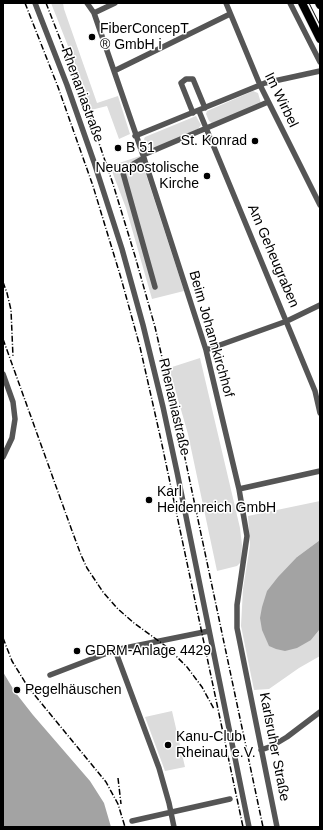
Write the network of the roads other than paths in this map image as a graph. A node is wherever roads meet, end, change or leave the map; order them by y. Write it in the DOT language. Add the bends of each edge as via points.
graph roads {
  1 [pos="35,3"];
  2 [pos="87,3"];
  3 [pos="115,3"];
  4 [pos="226,3"];
  5 [pos="290,3"];
  6 [pos="302,3"];
  7 [pos="94,13"];
  8 [pos="230,14"];
  9 [pos="320,39"];
  10 [pos="320,62"];
  11 [pos="320,71"];
  12 [pos="114,72"];
  13 [pos="260,85"];
  14 [pos="268,102"];
  15 [pos="205,108"];
  16 [pos="196,112"];
  17 [pos="207,129"];
  18 [pos="135,136"];
  19 [pos="143,157"];
  20 [pos="320,205"];
  21 [pos="156,287"];
  22 [pos="320,305"];
  23 [pos="287,321"];
  24 [pos="206,350"];
  25 [pos="3,374"];
  26 [pos="318,391"];
  27 [pos="320,413"];
  28 [pos="4,454"];
  29 [pos="320,471"];
  30 [pos="239,489"];
  31 [pos="209,631"];
  32 [pos="116,650"];
  33 [pos="246,671"];
  34 [pos="50,675"];
  35 [pos="320,712"];
  36 [pos="262,750"];
  37 [pos="230,799"];
  38 [pos="171,812"];
  39 [pos="132,821"];
  40 [pos="174,827"];
  41 [pos="249,827"];
  42 [pos="277,827"];
  1 -- 31 [label="street, Rhenaniastraße" via="94,160 135,296 163,407"];
  2 -- 7 [label="street, Beim Johannkirchhof"];
  3 -- 7 [label="street"];
  4 -- 8 [label="street, Im Wirbel"];
  5 -- 10 [label="street"];
  6 -- 9 [label="highway"];
  7 -- 12 [label="street, Beim Johannkirchhof"];
  8 -- 12 [label="street"];
  8 -- 13 [label="street, Im Wirbel"];
  11 -- 13 [label="street"];
  12 -- 18 [label="street, Beim Johannkirchhof"];
  13 -- 14 [label="street, Im Wirbel"];
  13 -- 15 [label="street"];
  14 -- 17 [label="street"];
  14 -- 20 [label="street, Im Wirbel"];
  15 -- 16 [label="street"];
  15 -- 16 [label="street, Am Geheugraben" via="193,79 186,79 181,83"];
  16 -- 17 [label="street, Am Geheugraben"];
  16 -- 18 [label="street"];
  17 -- 19 [label="street"];
  17 -- 23 [label="street, Am Geheugraben"];
  18 -- 19 [label="street, Beim Johannkirchhof"];
  19 -- 21 [label="street" via="123,173"];
  19 -- 24 [label="street, Beim Johannkirchhof"];
  22 -- 23 [label="street"];
  23 -- 24 [label="street"];
  23 -- 26 [label="street, Am Geheugraben"];
  24 -- 30 [label="street, Beim Johannkirchhof"];
  25 -- 28 [label="street" via="15,414 14,431"];
  26 -- 27 [label="street, Am Geheugraben"];
  29 -- 30 [label="street"];
  30 -- 33 [label="street, Beim Johannkirchhof" via="247,536 237,605 237,628"];
  31 -- 32 [label="street"];
  31 -- 41 [label="street, Rhenaniastraße"];
  32 -- 34 [label="street"];
  32 -- 38 [label="street" via="159,768"];
  33 -- 36 [label="street, Karlsruher Straße"];
  35 -- 36 [label="street" via="282,740"];
  36 -- 42 [label="street, Karlsruher Straße"];
  37 -- 38 [label="street"];
  38 -- 39 [label="street"];
  38 -- 40 [label="street"];
}
